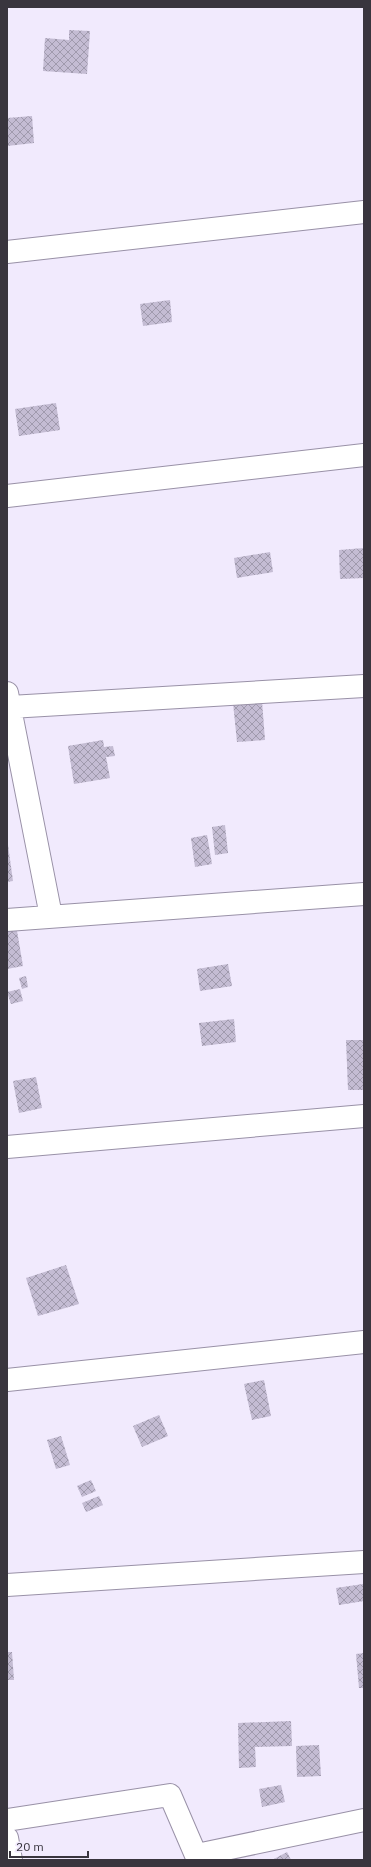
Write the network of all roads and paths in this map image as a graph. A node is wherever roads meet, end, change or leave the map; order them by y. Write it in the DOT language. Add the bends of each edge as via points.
graph roads {
  1 [pos="364,212"];
  2 [pos="7,252"];
  3 [pos="364,455"];
  4 [pos="7,496"];
  5 [pos="364,686"];
  6 [pos="9,713"];
  7 [pos="364,894"];
  8 [pos="51,916"];
  9 [pos="7,920"];
  10 [pos="364,1116"];
  11 [pos="7,1147"];
  12 [pos="364,1342"];
  13 [pos="7,1380"];
  14 [pos="364,1562"];
  15 [pos="7,1585"];
  16 [pos="7,1820"];
  17 [pos="364,1820"];
  18 [pos="7,1838"];
  19 [pos="197,1858"];
  20 [pos="11,1860"];
  1 -- 2 [label="street"];
  3 -- 4 [label="street"];
  5 -- 6 [label="street"];
  6 -- 8 [label="street"];
  7 -- 8 [label="street"];
  8 -- 9 [label="street"];
  10 -- 11 [label="street"];
  12 -- 13 [label="street"];
  14 -- 15 [label="street"];
  16 -- 19 [label="street" via="170,1795"];
  17 -- 19 [label="street"];
  18 -- 20 [label="street"];
}
